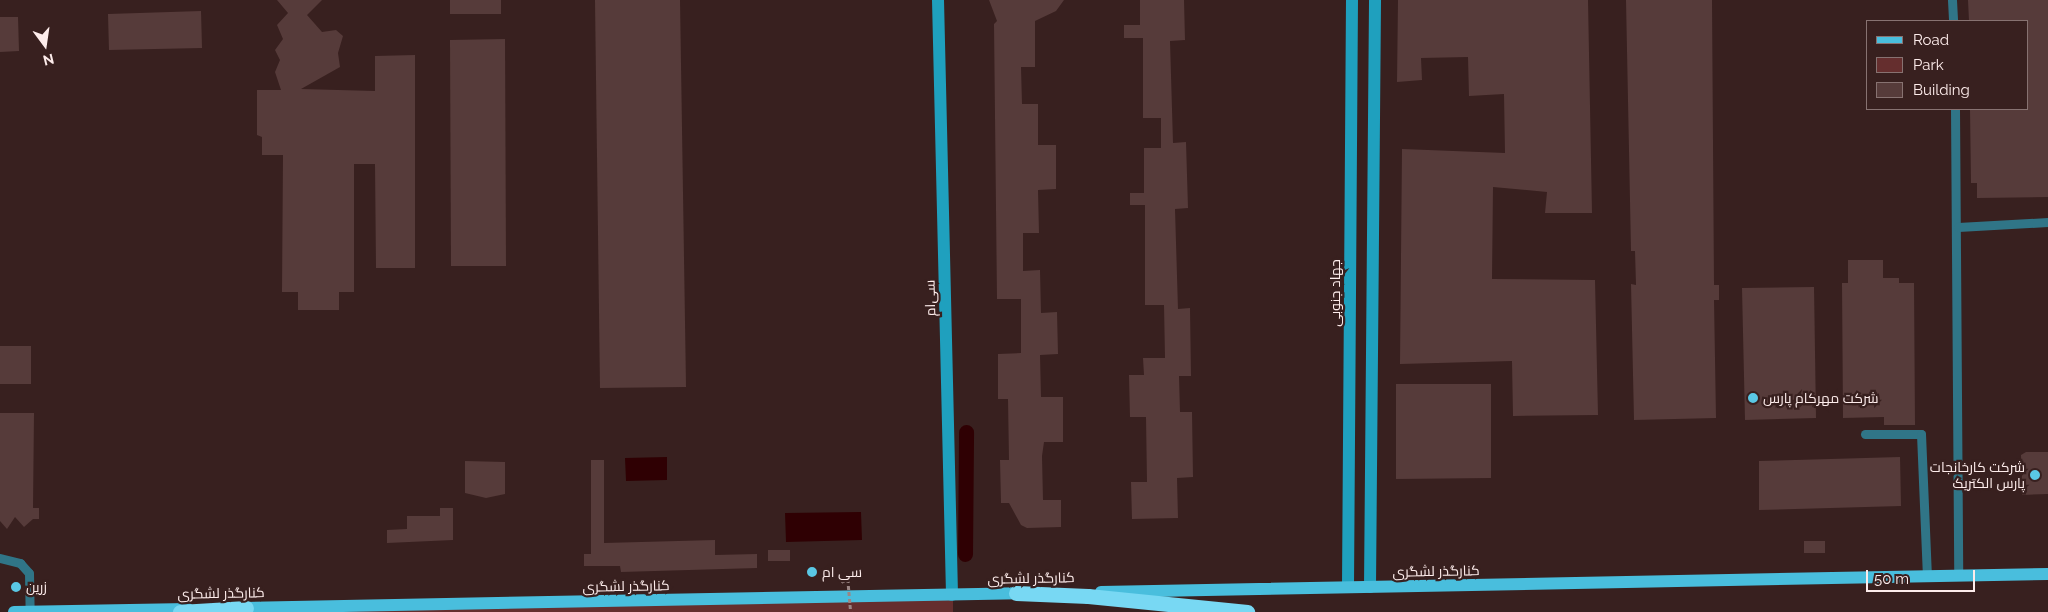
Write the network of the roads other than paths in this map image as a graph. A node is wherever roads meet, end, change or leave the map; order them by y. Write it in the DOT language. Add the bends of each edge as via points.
graph roads {
  1 [pos="938,0"];
  2 [pos="1352,0"];
  3 [pos="1375,0"];
  4 [pos="1952,0"];
  5 [pos="1953,20"];
  6 [pos="1955,110"];
  7 [pos="2048,222"];
  8 [pos="1958,227"];
  9 [pos="1865,434"];
  10 [pos="0,558"];
  11 [pos="2048,574"];
  12 [pos="1927,576"];
  13 [pos="1958,576"];
  14 [pos="1348,587"];
  15 [pos="1370,587"];
  16 [pos="1016,593"];
  17 [pos="952,595"];
  18 [pos="246,608"];
  19 [pos="14,612"];
  20 [pos="30,612"];
  21 [pos="180,612"];
  22 [pos="1247,612"];
  1 -- 17 [label="street, سی‌ام"];
  2 -- 14 [label="street, جهاد جنوبی"];
  3 -- 15 [label="street"];
  4 -- 5 [label="lane"];
  6 -- 8 [label="lane"];
  7 -- 8 [label="lane"];
  8 -- 13 [label="lane"];
  9 -- 12 [label="lane" via="1921,434"];
  10 -- 20 [label="lane" via="20,563 29,573"];
  11 -- 13 [label="main road, کنارگذر لشگری"];
  12 -- 13 [label="main road, کنارگذر لشگری"];
  12 -- 15 [label="main road, کنارگذر لشگری"];
  14 -- 15 [label="main road, کنارگذر لشگری"];
  14 -- 16 [label="main road, کنارگذر لشگری"];
  16 -- 17 [label="main road, کنارگذر لشگری"];
  16 -- 22 [label="highway" via="1088,596"];
  17 -- 18 [label="main road, کنارگذر لشگری"];
  18 -- 20 [label="main road, کنارگذر لشگری"];
  18 -- 21 [label="highway"];
  19 -- 20 [label="main road, کنارگذر لشگری"];
}
